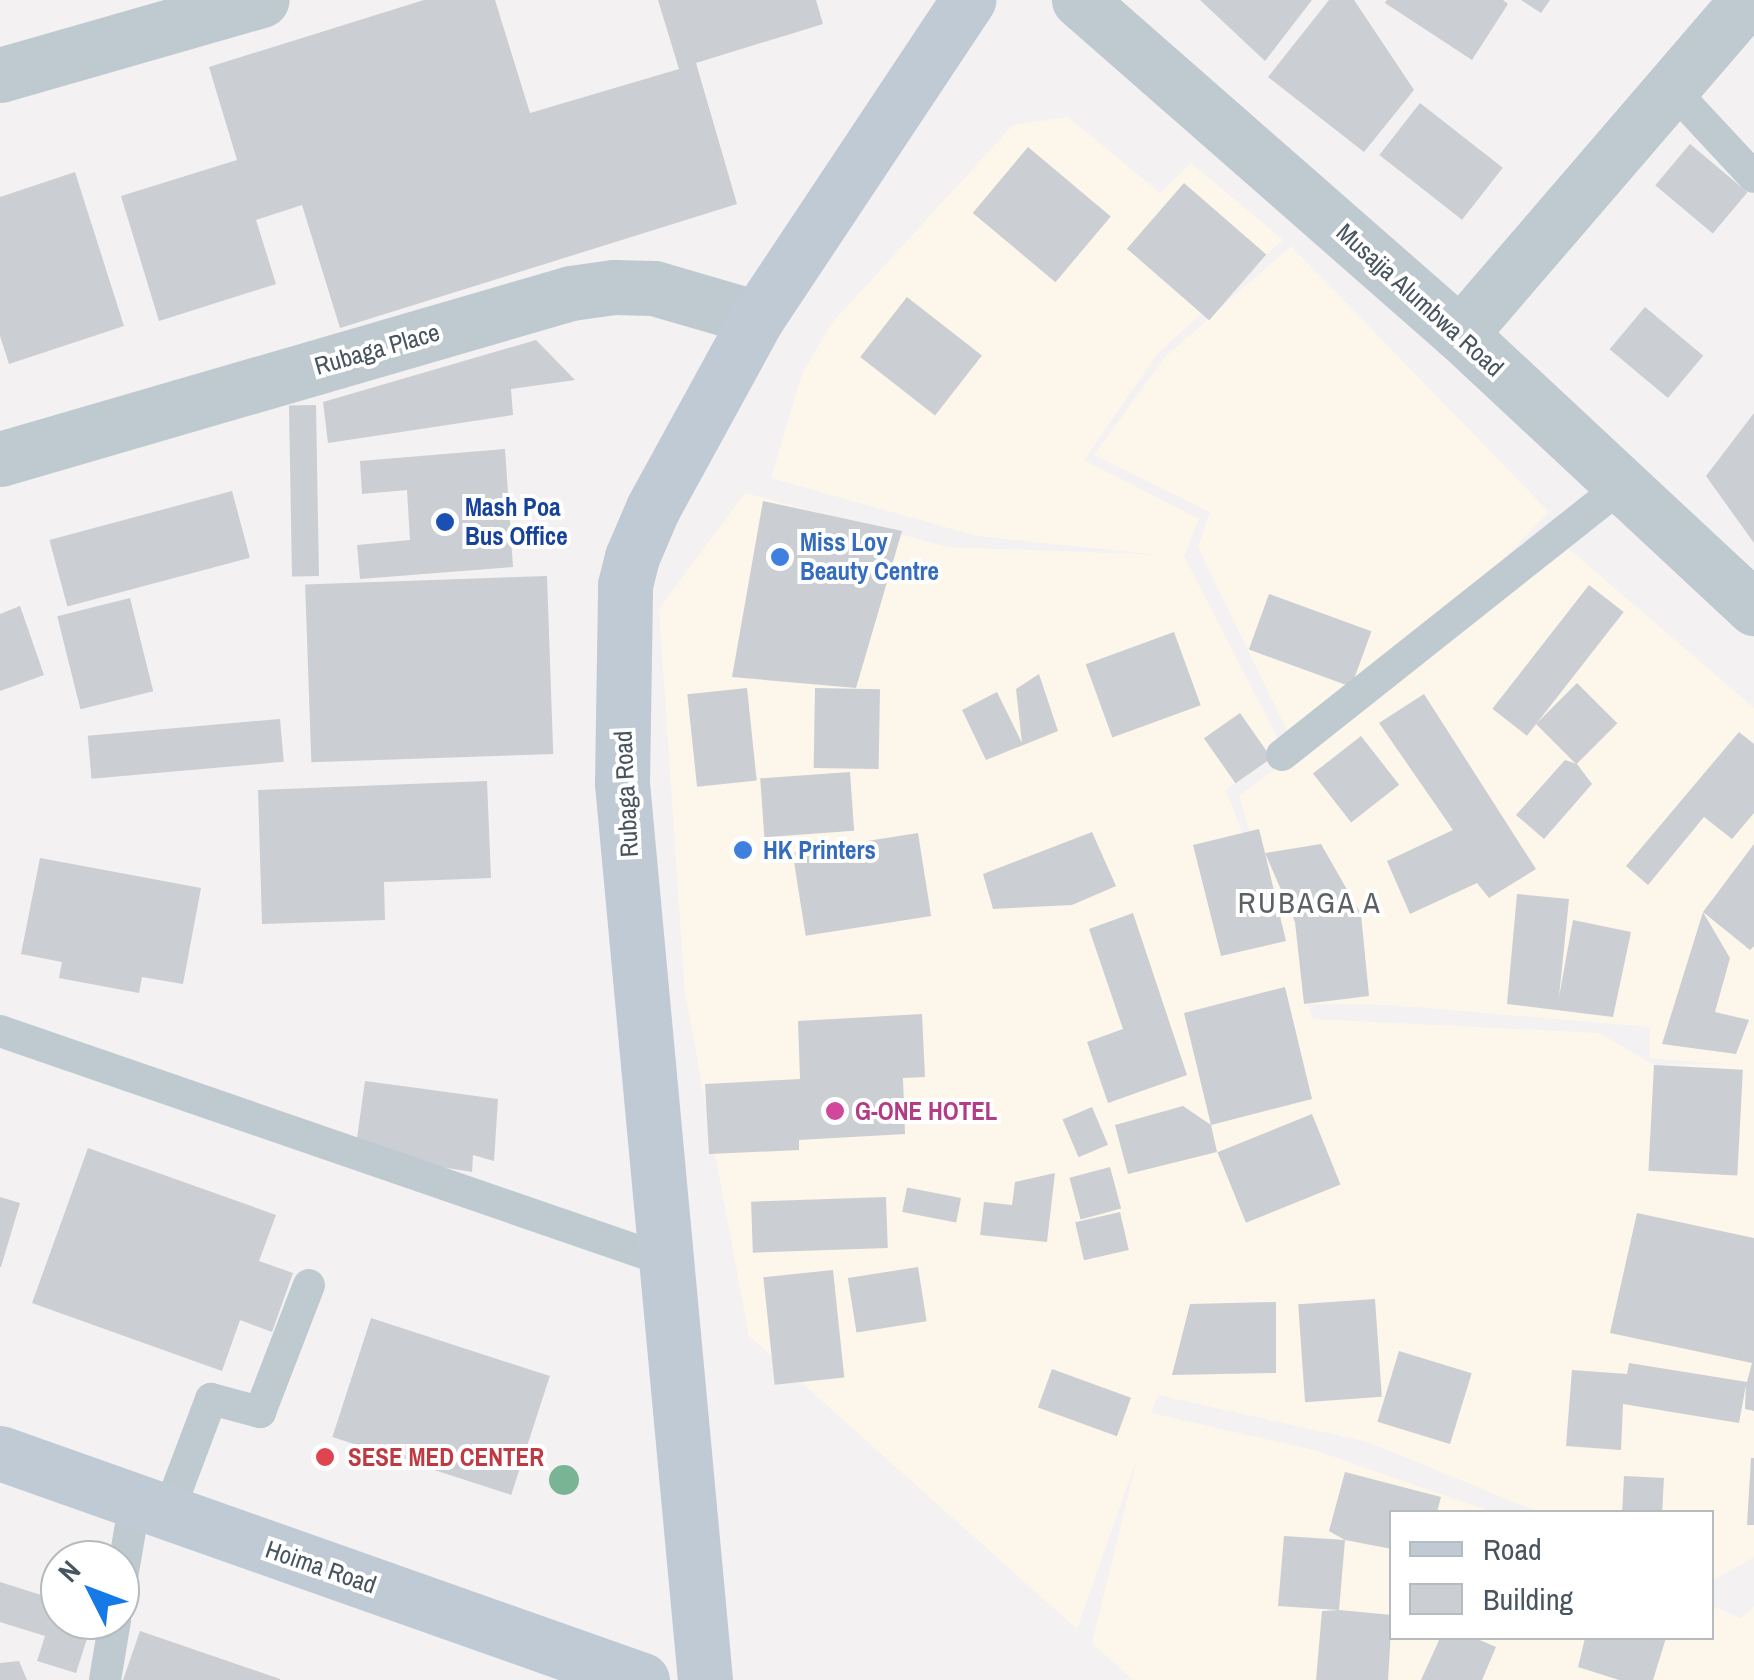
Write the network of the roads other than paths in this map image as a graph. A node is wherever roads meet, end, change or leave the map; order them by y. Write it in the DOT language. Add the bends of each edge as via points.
graph roads {
  1 [pos="261,0"];
  2 [pos="968,0"];
  3 [pos="1079,0"];
  4 [pos="1748,8"];
  5 [pos="0,75"];
  6 [pos="1672,88"];
  7 [pos="1754,176"];
  8 [pos="758,318"];
  9 [pos="1460,334"];
  10 [pos="1,455"];
  11 [pos="1623,486"];
  12 [pos="1754,608"];
  13 [pos="1282,755"];
  14 [pos="0,1031"];
  15 [pos="667,1262"];
  16 [pos="309,1284"];
  17 [pos="0,1453"];
  18 [pos="152,1507"];
  19 [pos="139,1540"];
  20 [pos="112,1640"];
  21 [pos="105,1680"];
  22 [pos="642,1680"];
  23 [pos="704,1680"];
  1 -- 5 [label="street"];
  2 -- 8 [label="main road, Rubaga Road"];
  3 -- 9 [label="street, Musajja Alumbwa Road"];
  4 -- 6 [label="street"];
  6 -- 7 [label="lane"];
  6 -- 9 [label="street"];
  8 -- 10 [label="street, Rubaga Place" via="654,288 570,293"];
  8 -- 15 [label="main road, Rubaga Road" via="653,508 625,585 622,782"];
  9 -- 11 [label="street, Musajja Alumbwa Road"];
  11 -- 12 [label="street, Musajja Alumbwa Road"];
  11 -- 13 [label="lane"];
  14 -- 15 [label="lane"];
  15 -- 23 [label="main road, Rubaga Road"];
  16 -- 18 [label="lane" via="260,1412 211,1399"];
  17 -- 18 [label="main road, Hoima Road"];
  18 -- 19 [label="lane"];
  18 -- 22 [label="main road, Hoima Road"];
  20 -- 21 [label="lane"];
}
